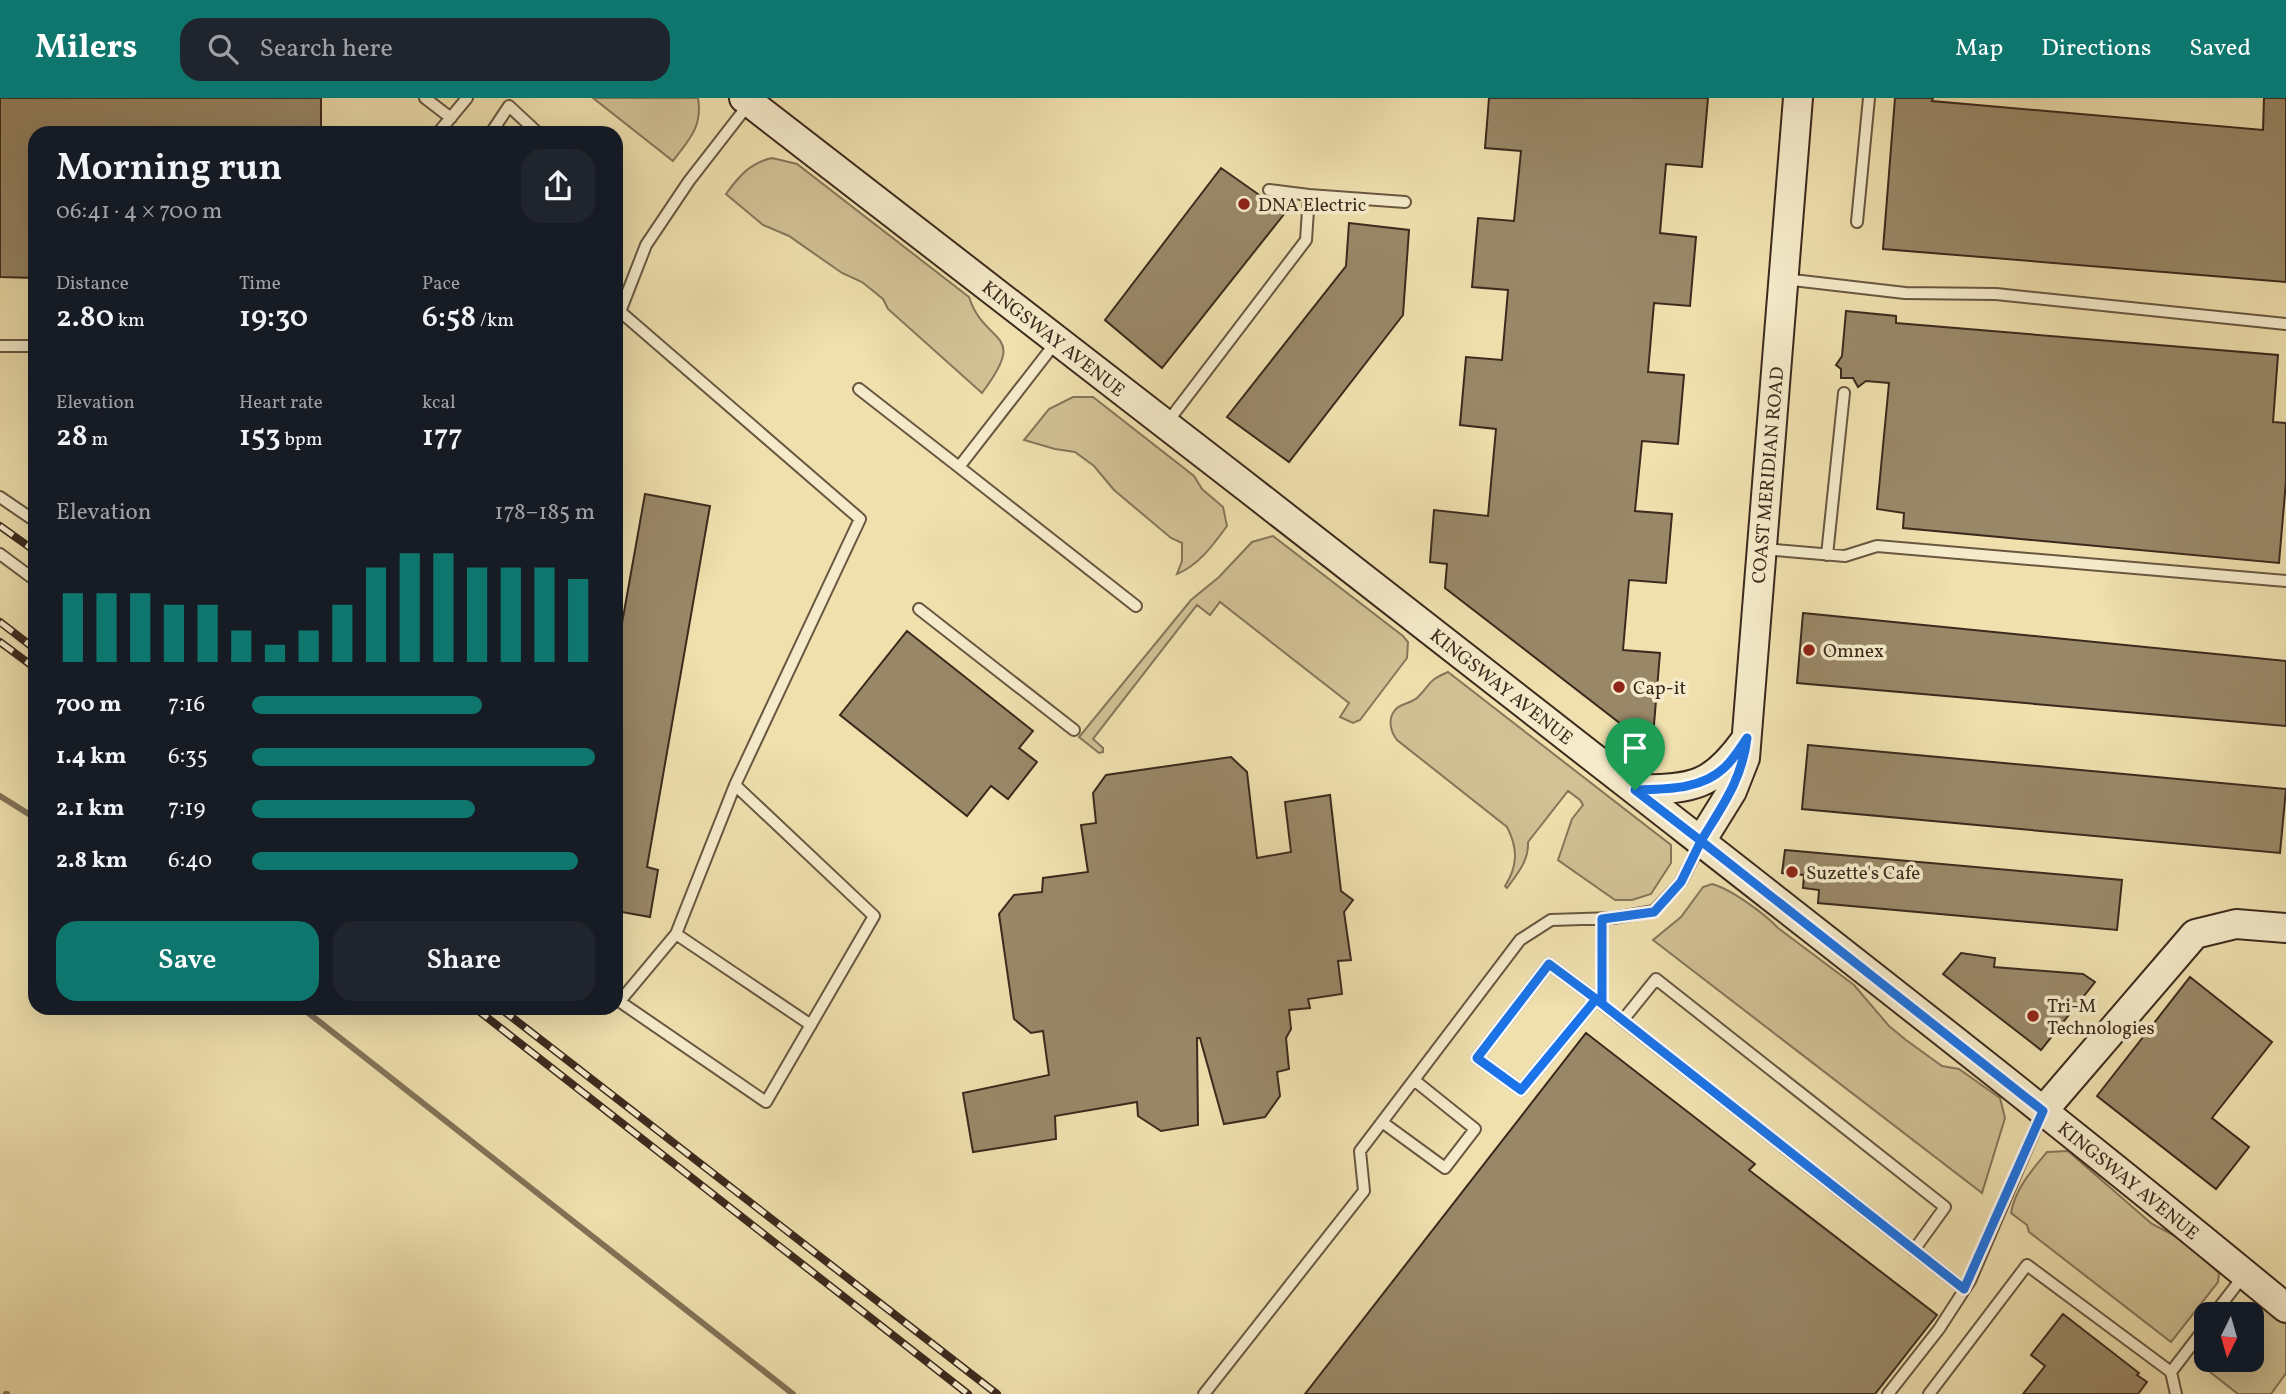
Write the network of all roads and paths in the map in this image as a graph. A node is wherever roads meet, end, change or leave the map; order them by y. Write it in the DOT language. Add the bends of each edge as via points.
graph roads {
  1 [pos="425,98"];
  2 [pos="467,98"];
  3 [pos="1798,98"];
  4 [pos="1869,98"];
  5 [pos="747,100"];
  6 [pos="451,118"];
  7 [pos="444,126"];
  8 [pos="496,126"];
  9 [pos="530,126"];
  10 [pos="1269,190"];
  11 [pos="1309,195"];
  12 [pos="1405,202"];
  13 [pos="1857,222"];
  14 [pos="1784,279"];
  15 [pos="623,300"];
  16 [pos="623,319"];
  17 [pos="2286,324"];
  18 [pos="1058,340"];
  19 [pos="0,346"];
  20 [pos="28,346"];
  21 [pos="859,389"];
  22 [pos="1844,393"];
  23 [pos="1166,424"];
  24 [pos="959,467"];
  25 [pos="0,497"];
  26 [pos="28,516"];
  27 [pos="1760,549"];
  28 [pos="0,554"];
  29 [pos="1827,555"];
  30 [pos="28,575"];
  31 [pos="2286,581"];
  32 [pos="1136,606"];
  33 [pos="919,609"];
  34 [pos="1074,730"];
  35 [pos="1747,738"];
  36 [pos="735,785"];
  37 [pos="1635,790"];
  38 [pos="1701,841"];
  39 [pos="1602,919"];
  40 [pos="2286,929"];
  41 [pos="676,934"];
  42 [pos="623,994"];
  43 [pos="1599,1001"];
  44 [pos="623,1003"];
  45 [pos="1623,1020"];
  46 [pos="811,1025"];
  47 [pos="1414,1080"];
  48 [pos="2043,1111"];
  49 [pos="1382,1122"];
  50 [pos="1914,1250"];
  51 [pos="2245,1274"];
  52 [pos="1964,1289"];
  53 [pos="2223,1302"];
  54 [pos="2286,1308"];
  55 [pos="2194,1342"];
  56 [pos="2171,1373"];
  57 [pos="1204,1394"];
  58 [pos="1888,1394"];
  59 [pos="1929,1394"];
  60 [pos="2176,1394"];
  1 -- 6 [label="lane"];
  2 -- 6 [label="lane"];
  3 -- 14 [label="main road, COAST MERIDIAN ROAD"];
  4 -- 13 [label="lane"];
  5 -- 15 [label="lane" via="646,245"];
  5 -- 18 [label="main road, KINGSWAY AVENUE"];
  6 -- 7 [label="lane"];
  8 -- 9 [label="lane" via="509,106"];
  10 -- 11 [label="lane"];
  11 -- 12 [label="lane"];
  11 -- 23 [label="lane" via="1306,240"];
  14 -- 17 [label="lane" via="1905,293 1996,294"];
  14 -- 27 [label="main road, COAST MERIDIAN ROAD"];
  16 -- 36 [label="lane" via="860,519"];
  18 -- 23 [label="main road, KINGSWAY AVENUE"];
  18 -- 24 [label="lane"];
  19 -- 20 [label="lane"];
  21 -- 24 [label="lane"];
  22 -- 29 [label="lane"];
  23 -- 37 [label="main road, KINGSWAY AVENUE"];
  24 -- 32 [label="lane"];
  25 -- 26 [label="lane"];
  27 -- 29 [label="lane"];
  27 -- 35 [label="main road, COAST MERIDIAN ROAD"];
  28 -- 30 [label="lane"];
  29 -- 31 [label="lane" via="1845,556 1877,546"];
  33 -- 34 [label="lane"];
  35 -- 37 [label="main road" via="1723,769 1699,783"];
  35 -- 38 [label="main road, COAST MERIDIAN ROAD" via="1738,779"];
  36 -- 41 [label="lane"];
  36 -- 46 [label="lane" via="874,916"];
  37 -- 38 [label="main road, KINGSWAY AVENUE"];
  38 -- 39 [label="lane" via="1681,882 1654,912"];
  38 -- 48 [label="main road, KINGSWAY AVENUE"];
  39 -- 43 [label="lane"];
  39 -- 47 [label="lane" via="1551,920 1520,940"];
  40 -- 48 [label="main road" via="2236,924 2195,934"];
  41 -- 42 [label="lane"];
  41 -- 46 [label="lane"];
  43 -- 43 [label="lane" via="1549,964 1477,1058 1521,1090"];
  43 -- 45 [label="lane"];
  44 -- 46 [label="lane" via="766,1102"];
  45 -- 50 [label="lane"];
  45 -- 50 [label="lane" via="1656,979 1945,1207"];
  47 -- 49 [label="lane"];
  47 -- 49 [label="lane" via="1475,1129 1445,1168"];
  48 -- 51 [label="main road, KINGSWAY AVENUE"];
  48 -- 52 [label="lane"];
  49 -- 57 [label="lane" via="1360,1151 1364,1191"];
  50 -- 52 [label="lane"];
  51 -- 53 [label="lane"];
  51 -- 54 [label="main road, KINGSWAY AVENUE"];
  52 -- 58 [label="lane"];
  55 -- 56 [label="lane"];
  56 -- 59 [label="lane" via="2027,1265"];
  56 -- 60 [label="lane"];
}
